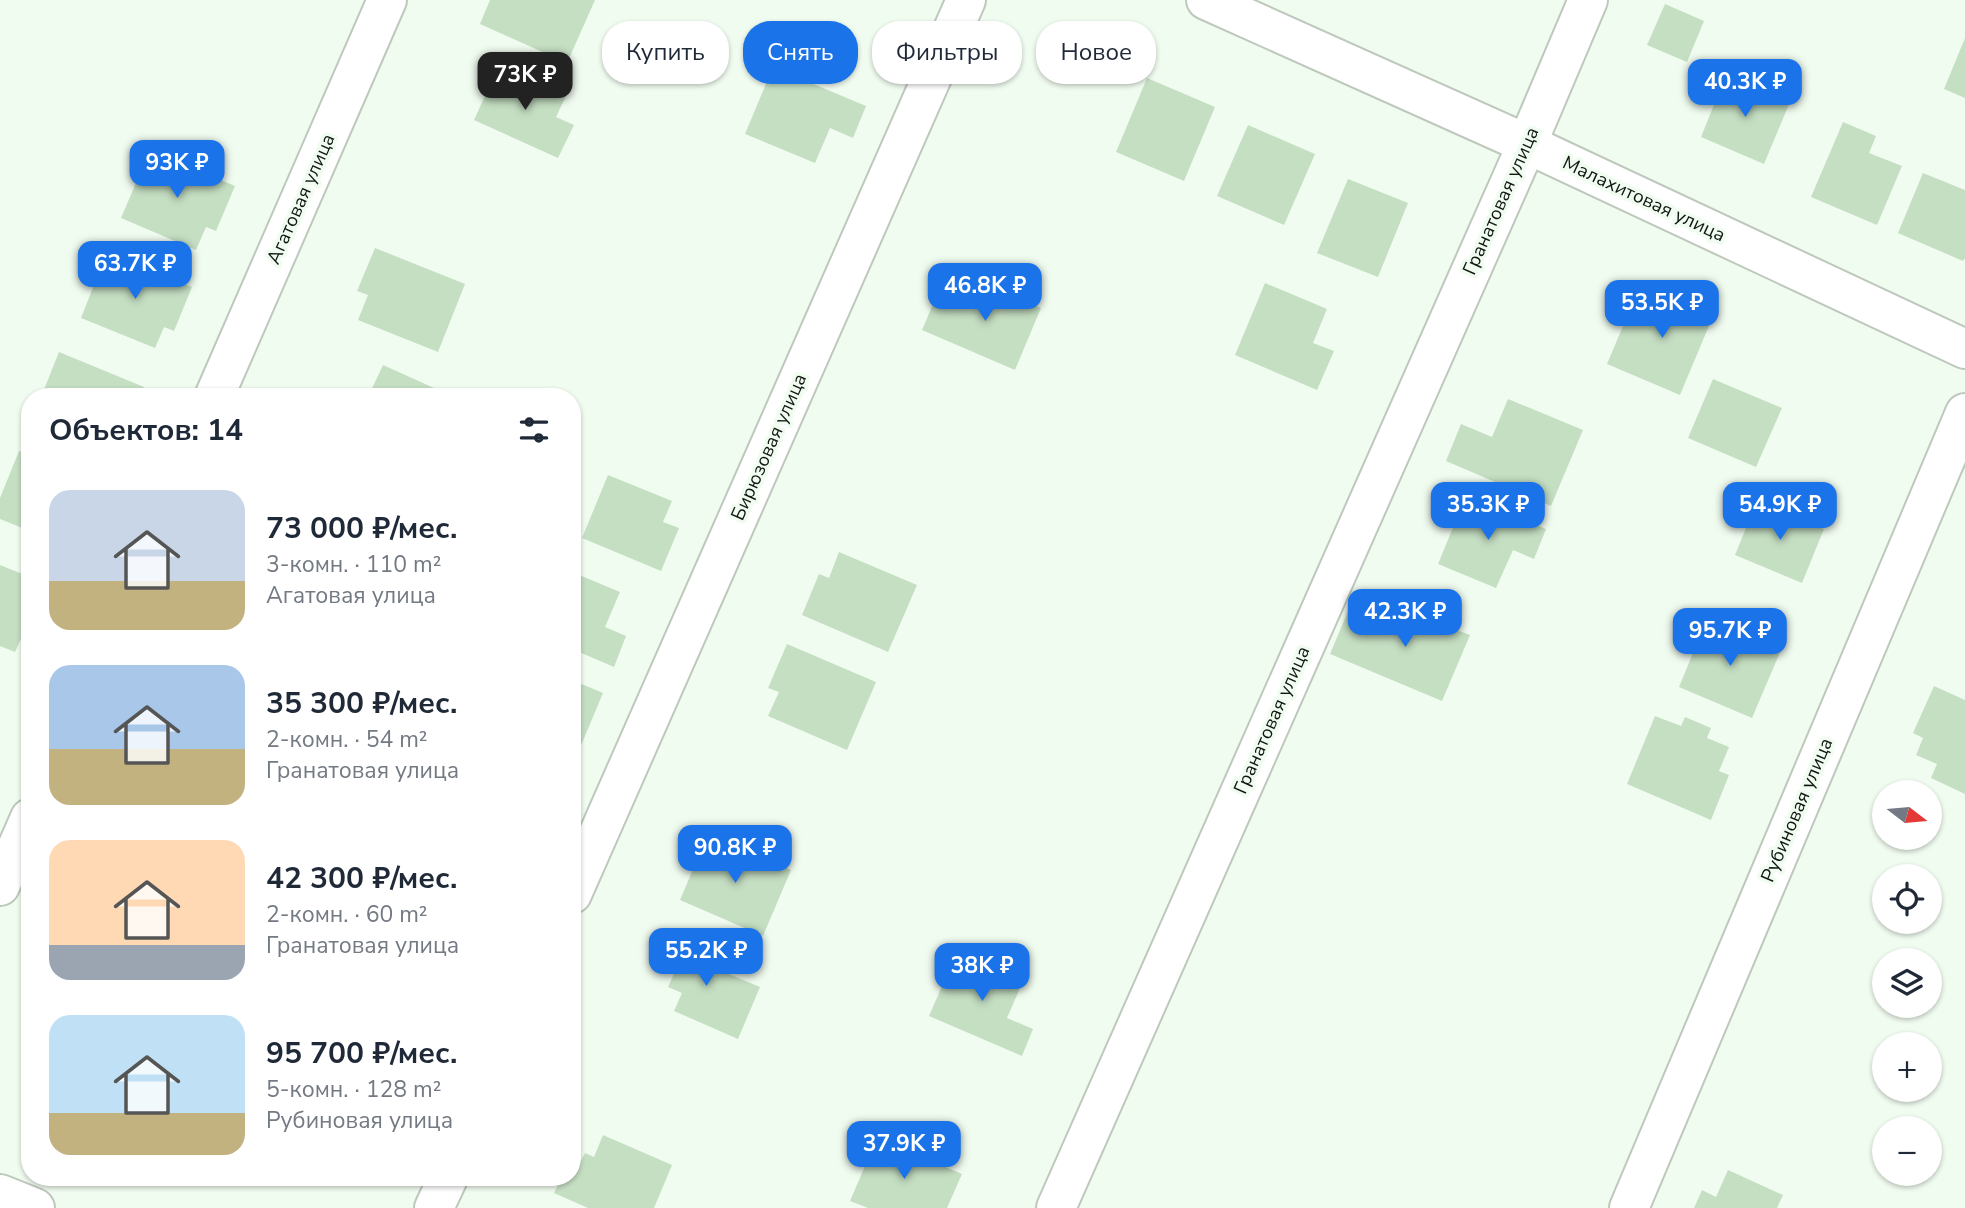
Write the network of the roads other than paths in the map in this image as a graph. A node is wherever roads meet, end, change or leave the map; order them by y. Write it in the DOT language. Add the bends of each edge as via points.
graph roads {
  1 [pos="387,0"];
  2 [pos="966,0"];
  3 [pos="1206,0"];
  4 [pos="1588,0"];
  5 [pos="1527,144"];
  6 [pos="1965,349"];
  7 [pos="218,388"];
  8 [pos="1965,413"];
  9 [pos="21,838"];
  10 [pos="581,874"];
  11 [pos="0,886"];
  12 [pos="444,1186"];
  13 [pos="0,1194"];
  14 [pos="35,1208"];
  15 [pos="434,1208"];
  16 [pos="1056,1208"];
  17 [pos="1629,1208"];
  1 -- 7 [label="street, Агатовая улица"];
  2 -- 10 [label="street, Бирюзовая улица"];
  3 -- 5 [label="street, Малахитовая улица"];
  4 -- 5 [label="street, Гранатовая улица"];
  5 -- 6 [label="street, Малахитовая улица"];
  5 -- 16 [label="street, Гранатовая улица"];
  8 -- 17 [label="street, Рубиновая улица"];
  9 -- 11 [label="street"];
  12 -- 15 [label="street"];
  13 -- 14 [label="street"];
}
